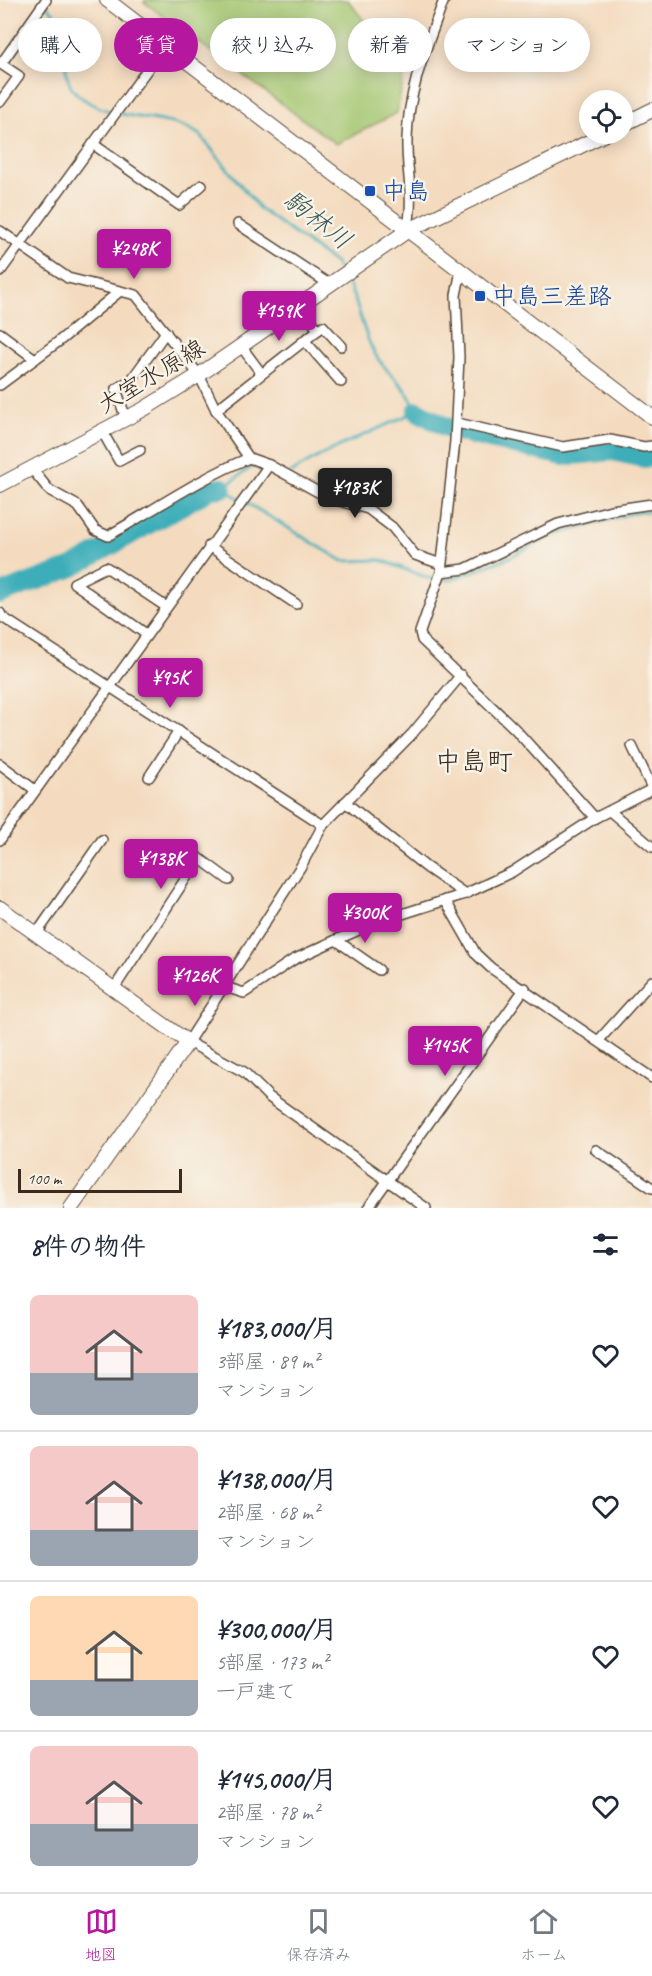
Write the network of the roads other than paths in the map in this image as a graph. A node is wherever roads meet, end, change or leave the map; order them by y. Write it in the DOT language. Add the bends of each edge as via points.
graph roads {
  1 [pos="46,0"];
  2 [pos="107,0"];
  3 [pos="444,0"];
  4 [pos="130,18"];
  5 [pos="198,70"];
  6 [pos="145,72"];
  7 [pos="0,102"];
  8 [pos="652,110"];
  9 [pos="633,120"];
  10 [pos="93,144"];
  11 [pos="584,144"];
  12 [pos="202,185"];
  13 [pos="238,224"];
  14 [pos="0,231"];
  15 [pos="407,231"];
  16 [pos="20,245"];
  17 [pos="461,271"];
  18 [pos="0,272"];
  19 [pos="328,284"];
  20 [pos="120,291"];
  21 [pos="300,304"];
  22 [pos="318,330"];
  23 [pos="166,332"];
  24 [pos="0,333"];
  25 [pos="304,340"];
  26 [pos="341,345"];
  27 [pos="241,346"];
  28 [pos="35,359"];
  29 [pos="261,373"];
  30 [pos="199,375"];
  31 [pos="341,382"];
  32 [pos="0,386"];
  33 [pos="216,410"];
  34 [pos="652,417"];
  35 [pos="126,419"];
  36 [pos="457,423"];
  37 [pos="102,431"];
  38 [pos="652,446"];
  39 [pos="140,450"];
  40 [pos="249,458"];
  41 [pos="269,465"];
  42 [pos="32,469"];
  43 [pos="0,486"];
  44 [pos="652,504"];
  45 [pos="209,546"];
  46 [pos="441,568"];
  47 [pos="296,604"];
  48 [pos="165,606"];
  49 [pos="1,616"];
  50 [pos="146,634"];
  51 [pos="461,675"];
  52 [pos="108,686"];
  53 [pos="179,731"];
  54 [pos="633,746"];
  55 [pos="0,764"];
  56 [pos="149,777"];
  57 [pos="652,789"];
  58 [pos="35,790"];
  59 [pos="345,802"];
  60 [pos="611,812"];
  61 [pos="595,818"];
  62 [pos="323,825"];
  63 [pos="0,838"];
  64 [pos="102,840"];
  65 [pos="652,847"];
  66 [pos="229,880"];
  67 [pos="465,894"];
  68 [pos="445,900"];
  69 [pos="0,908"];
  70 [pos="37,933"];
  71 [pos="336,940"];
  72 [pos="379,970"];
  73 [pos="652,981"];
  74 [pos="115,987"];
  75 [pos="225,987"];
  76 [pos="525,988"];
  77 [pos="599,1040"];
  78 [pos="188,1041"];
  79 [pos="652,1078"];
  80 [pos="596,1150"];
  81 [pos="387,1181"];
  82 [pos="652,1188"];
  83 [pos="71,1208"];
  84 [pos="368,1208"];
  85 [pos="426,1208"];
  1 -- 7 [label="street" via="1,64 18,76"];
  2 -- 4 [label="main road"];
  3 -- 15 [label="street" via="412,86 407,139 412,208"];
  5 -- 15 [label="main road"];
  6 -- 10 [label="street"];
  8 -- 9 [label="main road"];
  10 -- 12 [label="street" via="179,205"];
  10 -- 16 [label="street"];
  11 -- 15 [label="main road, 大室水原線"];
  13 -- 19 [label="street"];
  14 -- 16 [label="street"];
  15 -- 17 [label="main road"];
  15 -- 19 [label="main road, 大室水原線"];
  16 -- 18 [label="street"];
  16 -- 20 [label="street" via="68,278"];
  17 -- 34 [label="main road"];
  17 -- 36 [label="street" via="456,295"];
  19 -- 21 [label="main road, 大室水原線"];
  20 -- 23 [label="street" via="136,295"];
  20 -- 28 [label="street"];
  21 -- 22 [label="street"];
  21 -- 27 [label="main road, 大室水原線"];
  22 -- 25 [label="street"];
  22 -- 26 [label="street" via="323,326"];
  23 -- 30 [label="street"];
  23 -- 35 [label="street" via="132,379 116,389"];
  24 -- 28 [label="street"];
  25 -- 29 [label="street"];
  25 -- 31 [label="street"];
  27 -- 29 [label="street"];
  27 -- 30 [label="main road, 大室水原線"];
  28 -- 32 [label="street"];
  29 -- 33 [label="street"];
  30 -- 33 [label="street"];
  30 -- 35 [label="main road, 大室水原線"];
  33 -- 40 [label="street"];
  35 -- 37 [label="main road, 大室水原線"];
  36 -- 38 [label="street" via="562,447 610,440"];
  36 -- 46 [label="street"];
  37 -- 39 [label="street" via="119,461"];
  37 -- 42 [label="main road, 大室水原線"];
  40 -- 41 [label="street"];
  40 -- 42 [label="street" via="211,473 108,536 95,531 78,506 49,490"];
  41 -- 45 [label="street"];
  41 -- 46 [label="street" via="329,498 368,509 392,527 415,555"];
  42 -- 43 [label="main road, 大室水原線"];
  44 -- 46 [label="street" via="558,524 465,569"];
  45 -- 47 [label="street"];
  45 -- 48 [label="street"];
  46 -- 51 [label="street" via="420,632 422,640"];
  48 -- 50 [label="street"];
  48 -- 50 [label="street" via="106,567 74,583"];
  49 -- 52 [label="street"];
  50 -- 52 [label="street"];
  51 -- 59 [label="street" via="412,734"];
  51 -- 61 [label="street"];
  52 -- 53 [label="street"];
  52 -- 58 [label="street"];
  53 -- 56 [label="street"];
  53 -- 62 [label="street"];
  54 -- 57 [label="street"];
  55 -- 58 [label="street"];
  57 -- 60 [label="street"];
  58 -- 63 [label="street"];
  59 -- 62 [label="street"];
  59 -- 67 [label="street"];
  60 -- 61 [label="street"];
  60 -- 65 [label="street"];
  61 -- 67 [label="street" via="512,872"];
  62 -- 75 [label="street"];
  64 -- 70 [label="street"];
  66 -- 74 [label="street" via="199,858"];
  67 -- 68 [label="street"];
  68 -- 71 [label="street"];
  68 -- 76 [label="street" via="476,954"];
  69 -- 70 [label="main road"];
  70 -- 74 [label="main road"];
  71 -- 72 [label="street"];
  71 -- 75 [label="street" via="293,960 244,993"];
  73 -- 77 [label="street"];
  74 -- 78 [label="main road"];
  75 -- 78 [label="street"];
  76 -- 77 [label="street"];
  76 -- 81 [label="street"];
  77 -- 79 [label="street"];
  78 -- 81 [label="street" via="244,1072 269,1097"];
  78 -- 83 [label="main road"];
  80 -- 82 [label="street"];
  81 -- 84 [label="street"];
  81 -- 85 [label="street"];
}
